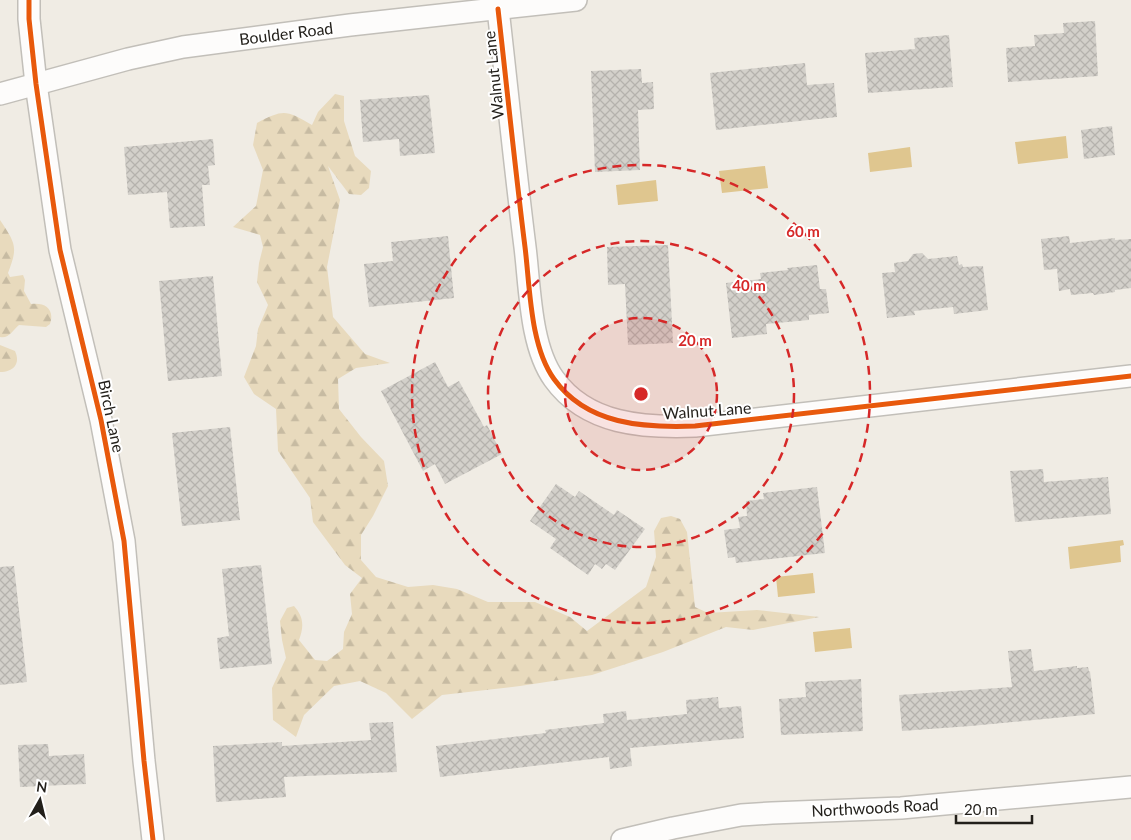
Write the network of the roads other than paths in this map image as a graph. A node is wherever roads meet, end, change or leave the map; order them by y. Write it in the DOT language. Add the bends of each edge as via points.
graph roads {
  1 [pos="29,0"];
  2 [pos="576,0"];
  3 [pos="498,9"];
  4 [pos="36,84"];
  5 [pos="0,94"];
  6 [pos="1131,376"];
  7 [pos="1131,786"];
  8 [pos="153,840"];
  9 [pos="622,840"];
  1 -- 4 [label="street, Birch Lane"];
  2 -- 3 [label="street, Boulder Road"];
  3 -- 4 [label="street, Boulder Road" via="350,24 182,47 128,58"];
  3 -- 6 [label="street, Walnut Lane" via="537,342 554,380 586,408 625,423 695,426"];
  4 -- 5 [label="street, Boulder Road"];
  4 -- 8 [label="street, Birch Lane" via="60,250 101,420 124,541"];
  7 -- 9 [label="street, Northwoods Road" via="901,808 741,815"];
}
